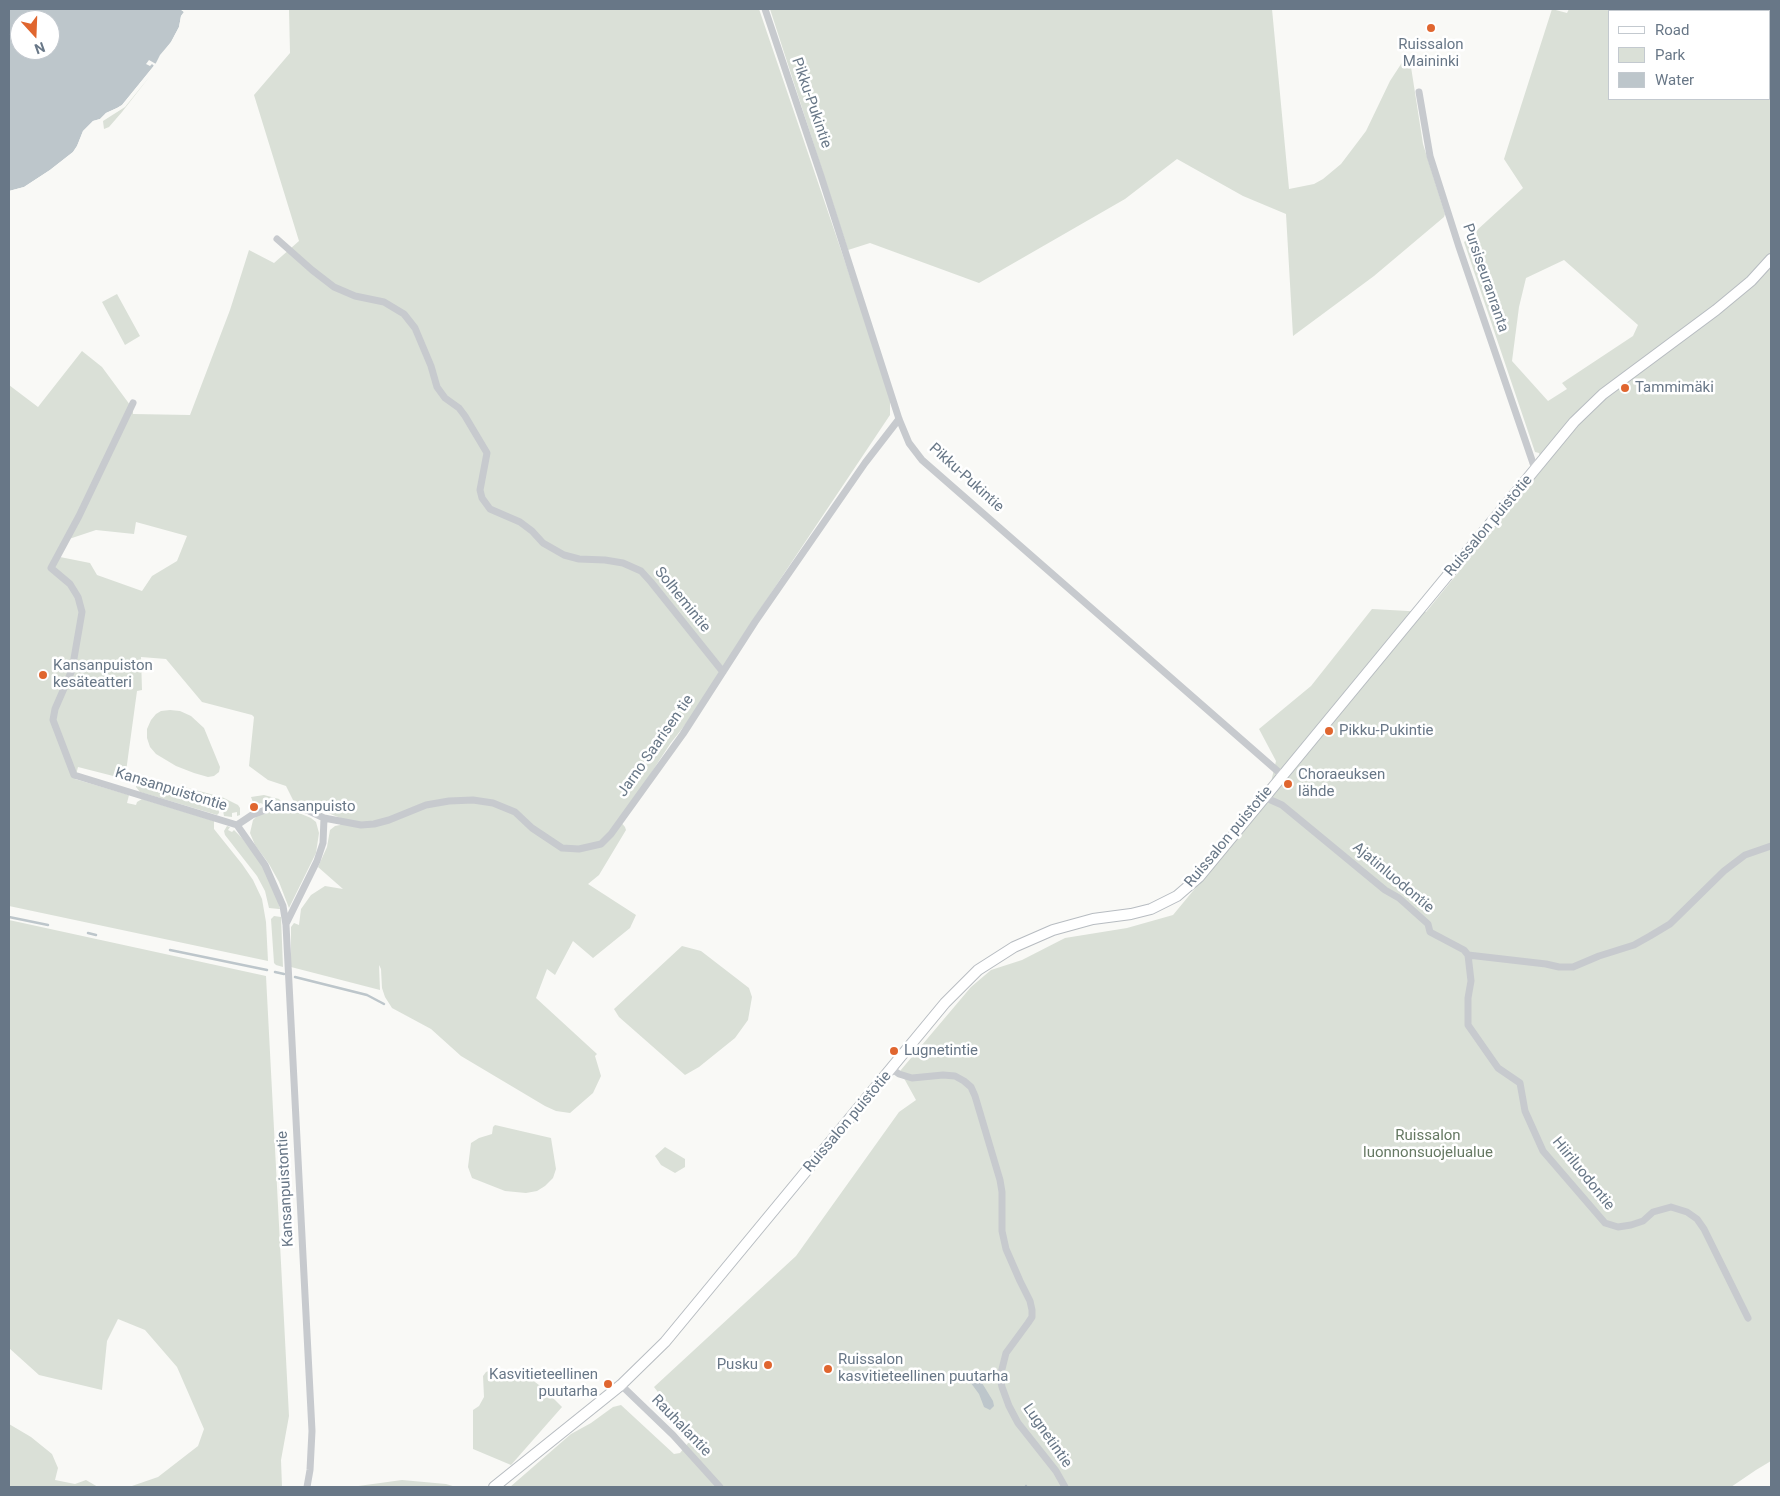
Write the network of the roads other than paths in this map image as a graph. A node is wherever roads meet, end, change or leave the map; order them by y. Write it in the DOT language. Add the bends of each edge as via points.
graph roads {
  1 [pos="765,9"];
  2 [pos="1419,92"];
  3 [pos="276,239"];
  4 [pos="1771,259"];
  5 [pos="133,403"];
  6 [pos="899,418"];
  7 [pos="1535,469"];
  8 [pos="723,672"];
  9 [pos="1282,775"];
  10 [pos="1264,797"];
  11 [pos="324,818"];
  12 [pos="237,825"];
  13 [pos="1771,846"];
  14 [pos="286,925"];
  15 [pos="1468,955"];
  16 [pos="892,1069"];
  17 [pos="1748,1318"];
  18 [pos="621,1385"];
  19 [pos="307,1487"];
  20 [pos="494,1487"];
  21 [pos="720,1487"];
  22 [pos="1065,1487"];
  1 -- 6 [label="street, Pikku-Pukintie"];
  2 -- 7 [label="street, Pursiseuranranta" via="1430,156"];
  3 -- 8 [label="street, Solhemintie" via="334,287 355,296 384,302 404,314 415,328 437,387 465,416 486,453 480,490 490,509 520,522 543,544 564,555 623,563 641,572"];
  4 -- 7 [label="street, Ruissalon puistotie" via="1751,281 1716,310 1603,394 1574,422"];
  5 -- 12 [label="street, Kansanpuistontie" via="51,568 70,584 82,612 72,670 53,720 74,775"];
  6 -- 8 [label="street, Jarno Saarisen tie"];
  6 -- 9 [label="street, Pikku-Pukintie" via="909,443 922,460"];
  7 -- 9 [label="street, Ruissalon puistotie"];
  8 -- 11 [label="street, Jarno Saarisen tie" via="611,834 600,844 578,849 562,848 515,812 493,803 473,800 426,805 374,824 361,825"];
  9 -- 10 [label="street, Ruissalon puistotie"];
  10 -- 15 [label="street, Ajatinluodontie" via="1282,805 1399,898 1428,924 1430,932"];
  10 -- 16 [label="street, Ruissalon puistotie" via="1199,877 1164,904 1140,913 1094,919 1053,930 1014,947 978,970 945,1003"];
  11 -- 12 [label="street, Jarno Saarisen tie" via="303,809 283,806 266,808"];
  11 -- 14 [label="street" via="323,843 317,861"];
  12 -- 14 [label="street, Kansanpuistontie" via="274,881"];
  13 -- 15 [label="street, Ajatinluodontie" via="1745,854 1670,924 1634,945 1573,967"];
  14 -- 19 [label="street, Kansanpuistontie" via="312,1431"];
  15 -- 17 [label="street, Hiiriluodontie" via="1471,981 1468,1025 1498,1068 1520,1083 1525,1111 1543,1151 1605,1222 1618,1226 1632,1225 1653,1212 1671,1207 1687,1212 1697,1220"];
  16 -- 18 [label="street, Ruissalon puistotie" via="666,1342"];
  16 -- 22 [label="street, Lugnetintie" via="912,1078 955,1076 971,1087 975,1096 1000,1180 1006,1249 1032,1310 1032,1317 1006,1353 1000,1377 1002,1387 1018,1423"];
  18 -- 20 [label="street, Ruissalon puistotie"];
  18 -- 21 [label="street, Rauhalantie"];
}
